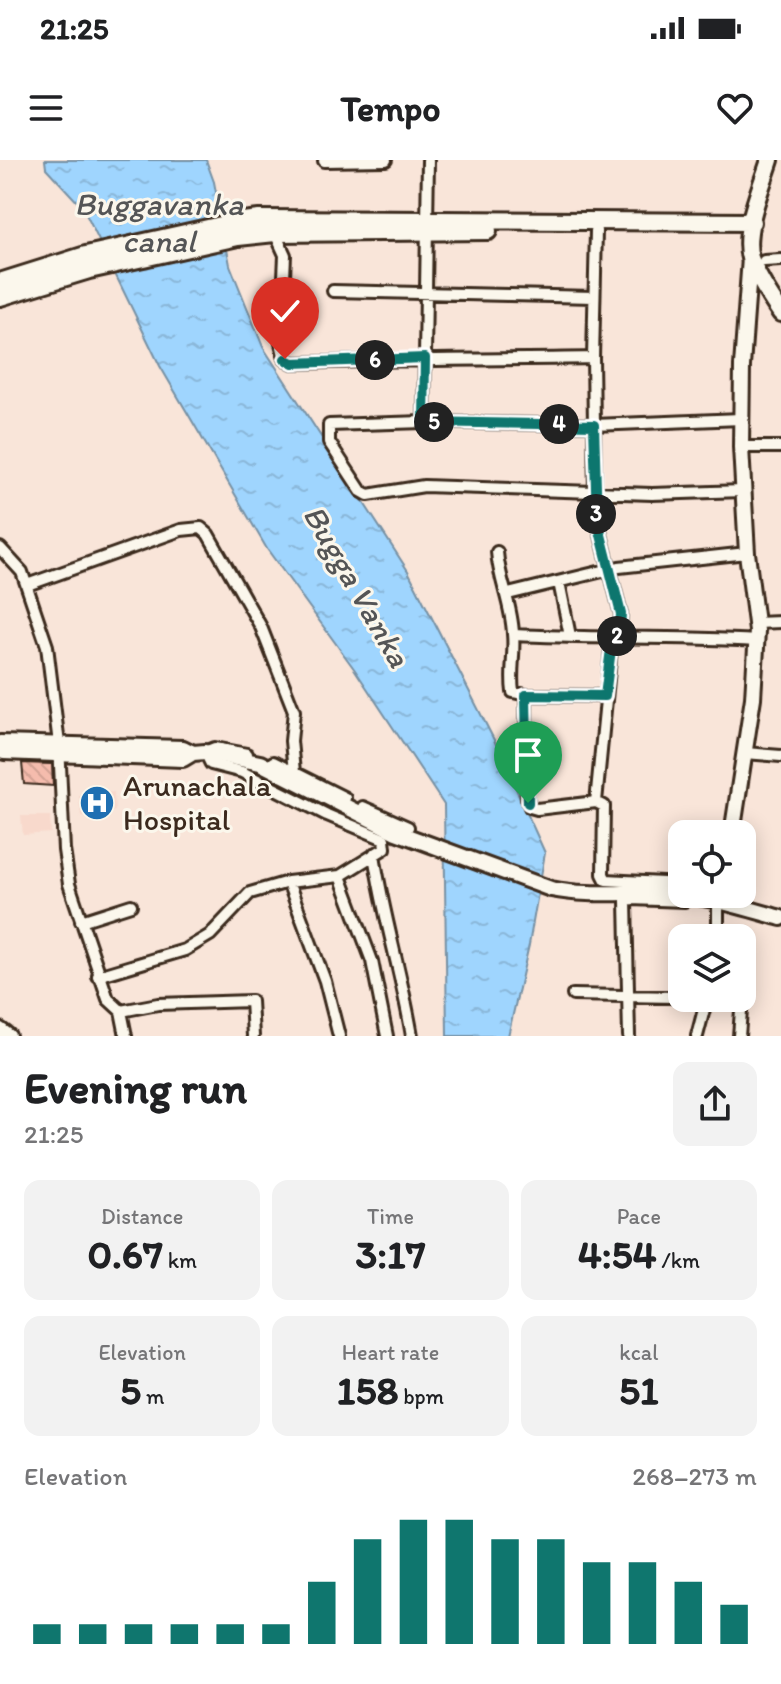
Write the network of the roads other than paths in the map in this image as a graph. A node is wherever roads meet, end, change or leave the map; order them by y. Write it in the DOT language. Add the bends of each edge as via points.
graph roads {
  1 [pos="386,160"];
  2 [pos="428,160"];
  3 [pos="770,160"];
  4 [pos="324,161"];
  5 [pos="427,226"];
  6 [pos="751,226"];
  7 [pos="237,230"];
  8 [pos="596,231"];
  9 [pos="275,233"];
  10 [pos="765,260"];
  11 [pos="88,262"];
  12 [pos="0,282"];
  13 [pos="333,291"];
  14 [pos="426,293"];
  15 [pos="781,294"];
  16 [pos="0,297"];
  17 [pos="594,297"];
  18 [pos="781,313"];
  19 [pos="425,358"];
  20 [pos="593,358"];
  21 [pos="741,419"];
  22 [pos="424,422"];
  23 [pos="594,425"];
  24 [pos="741,447"];
  25 [pos="781,447"];
  26 [pos="743,491"];
  27 [pos="595,493"];
  28 [pos="0,548"];
  29 [pos="497,552"];
  30 [pos="747,553"];
  31 [pos="609,569"];
  32 [pos="559,582"];
  33 [pos="27,585"];
  34 [pos="508,594"];
  35 [pos="781,622"];
  36 [pos="756,623"];
  37 [pos="514,635"];
  38 [pos="570,636"];
  39 [pos="616,638"];
  40 [pos="756,641"];
  41 [pos="526,695"];
  42 [pos="605,696"];
  43 [pos="0,743"];
  44 [pos="60,749"];
  45 [pos="0,752"];
  46 [pos="199,753"];
  47 [pos="745,753"];
  48 [pos="781,756"];
  49 [pos="294,772"];
  50 [pos="596,802"];
  51 [pos="734,820"];
  52 [pos="402,829"];
  53 [pos="374,854"];
  54 [pos="340,876"];
  55 [pos="288,882"];
  56 [pos="668,883"];
  57 [pos="668,893"];
  58 [pos="668,900"];
  59 [pos="131,905"];
  60 [pos="750,908"];
  61 [pos="781,918"];
  62 [pos="81,921"];
  63 [pos="98,976"];
  64 [pos="573,995"];
  65 [pos="629,995"];
  66 [pos="668,998"];
  67 [pos="121,1011"];
  68 [pos="703,1012"];
  69 [pos="741,1012"];
  70 [pos="0,1030"];
  71 [pos="8,1036"];
  72 [pos="126,1036"];
  73 [pos="253,1036"];
  74 [pos="339,1036"];
  75 [pos="387,1036"];
  76 [pos="412,1036"];
  77 [pos="629,1036"];
  78 [pos="697,1036"];
  79 [pos="739,1036"];
  1 -- 4 [label="street"];
  2 -- 5 [label="street"];
  3 -- 6 [label="main road"];
  3 -- 10 [label="main road" via="758,238"];
  5 -- 6 [label="main road"];
  5 -- 7 [label="main road" via="259,219"];
  5 -- 8 [label="main road"];
  5 -- 9 [label="main road"];
  5 -- 14 [label="street"];
  6 -- 8 [label="main road"];
  6 -- 10 [label="main road"];
  7 -- 9 [label="main road"];
  7 -- 11 [label="main road"];
  8 -- 17 [label="street"];
  9 -- 19 [label="street" via="285,255 285,359 293,363"];
  10 -- 15 [label="main road"];
  10 -- 18 [label="main road"];
  10 -- 21 [label="main road" via="746,298"];
  11 -- 12 [label="main road"];
  11 -- 16 [label="main road"];
  13 -- 14 [label="street"];
  14 -- 17 [label="street"];
  14 -- 19 [label="street"];
  17 -- 20 [label="street"];
  19 -- 20 [label="street"];
  19 -- 22 [label="street"];
  20 -- 23 [label="street"];
  21 -- 23 [label="street"];
  21 -- 24 [label="main road"];
  22 -- 23 [label="street"];
  22 -- 27 [label="street" via="329,425 329,442 368,495 424,486"];
  23 -- 27 [label="street"];
  24 -- 25 [label="street"];
  24 -- 26 [label="main road"];
  26 -- 27 [label="street"];
  26 -- 30 [label="main road"];
  27 -- 31 [label="street"];
  28 -- 33 [label="street"];
  29 -- 34 [label="street"];
  30 -- 31 [label="street"];
  30 -- 36 [label="main road"];
  31 -- 32 [label="street"];
  31 -- 39 [label="street" via="621,614"];
  32 -- 34 [label="street"];
  32 -- 38 [label="street"];
  33 -- 44 [label="street" via="47,646"];
  33 -- 49 [label="street" via="181,530 201,528 261,627 294,711"];
  34 -- 37 [label="street"];
  35 -- 36 [label="street"];
  36 -- 40 [label="main road"];
  37 -- 38 [label="street"];
  37 -- 41 [label="street" via="513,692"];
  38 -- 39 [label="street"];
  39 -- 40 [label="street"];
  39 -- 42 [label="street"];
  40 -- 47 [label="main road"];
  41 -- 42 [label="street"];
  41 -- 50 [label="street" via="530,807"];
  42 -- 50 [label="street"];
  43 -- 44 [label="main road"];
  44 -- 45 [label="main road"];
  44 -- 46 [label="main road" via="183,748"];
  44 -- 62 [label="street" via="64,850"];
  46 -- 49 [label="street" via="226,748"];
  46 -- 52 [label="main road" via="260,763"];
  46 -- 53 [label="street" via="211,764 242,772 384,839 385,848"];
  47 -- 48 [label="street"];
  47 -- 51 [label="main road"];
  49 -- 52 [label="street"];
  50 -- 56 [label="street" via="605,813 606,880"];
  52 -- 57 [label="main road" via="551,889 577,894"];
  53 -- 54 [label="street"];
  53 -- 76 [label="street"];
  54 -- 55 [label="street"];
  54 -- 75 [label="street" via="372,961"];
  55 -- 63 [label="street" via="250,893 210,935 185,950"];
  55 -- 74 [label="street" via="325,981"];
  58 -- 65 [label="street" via="626,901"];
  59 -- 62 [label="street"];
  60 -- 61 [label="main road"];
  62 -- 63 [label="street"];
  63 -- 67 [label="street" via="108,999"];
  64 -- 65 [label="street"];
  65 -- 66 [label="street"];
  65 -- 77 [label="street"];
  67 -- 72 [label="street"];
  67 -- 73 [label="street" via="158,1004 251,1001"];
  68 -- 78 [label="street"];
  69 -- 79 [label="street"];
  70 -- 71 [label="main road"];
}
